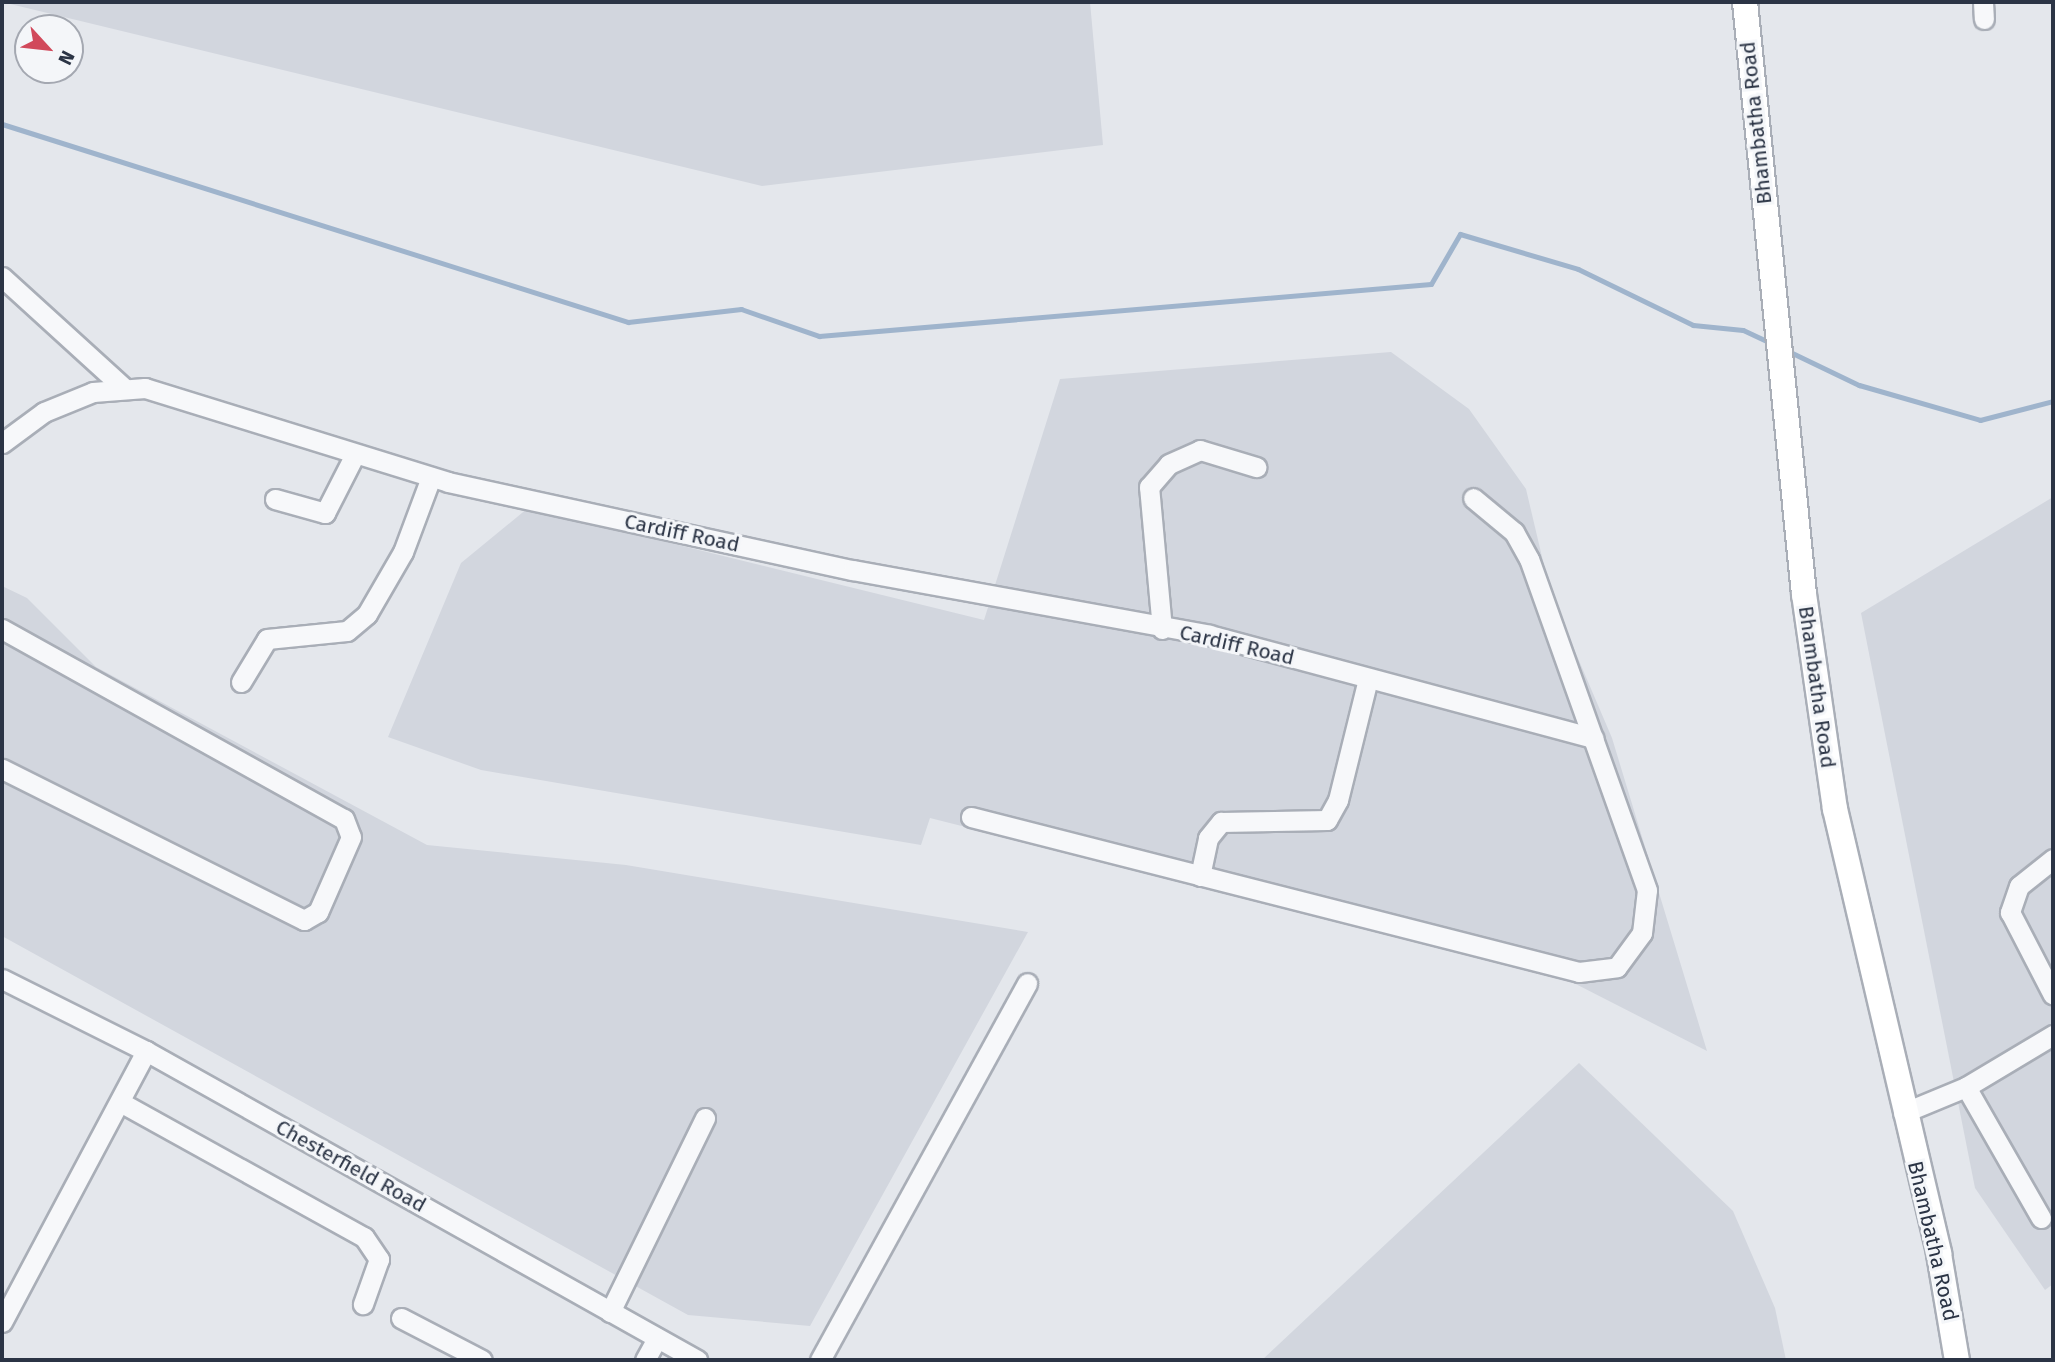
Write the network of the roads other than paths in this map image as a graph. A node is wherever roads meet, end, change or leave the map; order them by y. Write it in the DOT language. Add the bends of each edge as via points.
graph roads {
  1 [pos="1744,6"];
  2 [pos="2,277"];
  3 [pos="123,387"];
  4 [pos="2,443"];
  5 [pos="355,454"];
  6 [pos="1256,467"];
  7 [pos="431,477"];
  8 [pos="1473,498"];
  9 [pos="275,499"];
  10 [pos="2,629"];
  11 [pos="1162,629"];
  12 [pos="1368,679"];
  13 [pos="241,681"];
  14 [pos="1593,738"];
  15 [pos="2,769"];
  16 [pos="971,817"];
  17 [pos="2053,859"];
  18 [pos="1200,876"];
  19 [pos="2,979"];
  20 [pos="1027,983"];
  21 [pos="2053,995"];
  22 [pos="2053,1034"];
  23 [pos="146,1051"];
  24 [pos="1966,1087"];
  25 [pos="120,1102"];
  26 [pos="1903,1114"];
  27 [pos="705,1118"];
  28 [pos="2041,1218"];
  29 [pos="363,1304"];
  30 [pos="610,1312"];
  31 [pos="401,1318"];
  32 [pos="2,1322"];
  33 [pos="657,1338"];
  34 [pos="482,1360"];
  35 [pos="645,1360"];
  36 [pos="697,1360"];
  37 [pos="820,1360"];
  38 [pos="1957,1360"];
  1 -- 26 [label="main road, Bhambatha Road" via="1783,401 1835,809"];
  2 -- 3 [label="street"];
  3 -- 4 [label="street, Cardiff Road" via="44,412"];
  3 -- 5 [label="street, Cardiff Road" via="185,397"];
  5 -- 7 [label="street, Cardiff Road"];
  5 -- 9 [label="street" via="325,513"];
  6 -- 11 [label="street" via="1200,450 1169,464 1149,487"];
  7 -- 11 [label="street, Cardiff Road" via="853,570"];
  7 -- 13 [label="street" via="403,552 368,614 347,631 267,639"];
  8 -- 14 [label="street" via="1522,544"];
  10 -- 15 [label="street" via="330,811 350,824 351,837 318,912 304,920"];
  11 -- 12 [label="street, Cardiff Road" via="1238,642"];
  12 -- 14 [label="street, Cardiff Road"];
  12 -- 18 [label="street" via="1338,800 1327,820 1221,822 1208,838"];
  14 -- 18 [label="street" via="1647,890 1647,919 1636,947 1605,972 1579,972"];
  16 -- 18 [label="street"];
  17 -- 21 [label="street" via="2019,886 2010,912"];
  19 -- 23 [label="street, Chesterfield Road"];
  20 -- 37 [label="street"];
  22 -- 24 [label="street"];
  23 -- 25 [label="street"];
  23 -- 30 [label="street, Chesterfield Road"];
  24 -- 26 [label="street"];
  24 -- 28 [label="street"];
  25 -- 29 [label="street" via="364,1237 379,1259"];
  25 -- 32 [label="street"];
  26 -- 38 [label="main road, Bhambatha Road" via="1939,1254"];
  27 -- 30 [label="street"];
  30 -- 33 [label="street, Chesterfield Road"];
  31 -- 34 [label="street"];
  33 -- 35 [label="street"];
  33 -- 36 [label="street, Chesterfield Road"];
}
